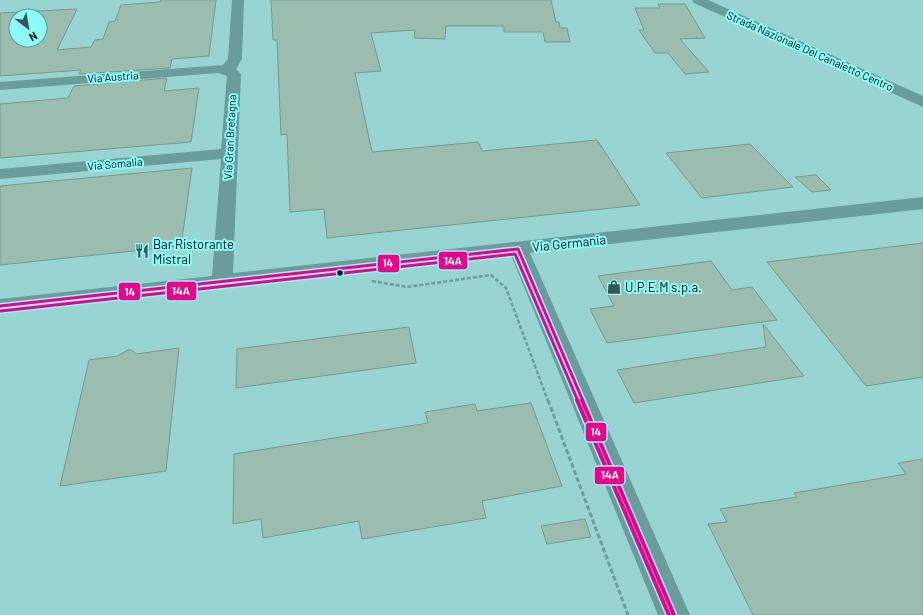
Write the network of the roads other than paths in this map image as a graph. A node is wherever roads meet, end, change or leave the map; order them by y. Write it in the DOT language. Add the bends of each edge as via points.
graph roads {
  1 [pos="238,0"];
  2 [pos="698,0"];
  3 [pos="226,70"];
  4 [pos="0,86"];
  5 [pos="923,102"];
  6 [pos="229,153"];
  7 [pos="0,174"];
  8 [pos="923,203"];
  9 [pos="518,249"];
  10 [pos="222,282"];
  11 [pos="0,306"];
  12 [pos="674,615"];
  1 -- 3 [label="street" via="235,59"];
  2 -- 5 [label="street, Strada Nazionale Del Canaletto Centro"];
  3 -- 4 [label="street, Via Austria"];
  3 -- 6 [label="street, Via Gran Bretagna" via="234,74"];
  6 -- 7 [label="street, Via Somalia"];
  6 -- 10 [label="street, Via Gran Bretagna"];
  8 -- 9 [label="street, Via Germania"];
  9 -- 10 [label="street, Via Germania"];
  9 -- 12 [label="street"];
  10 -- 11 [label="street, Via Germania"];
}
